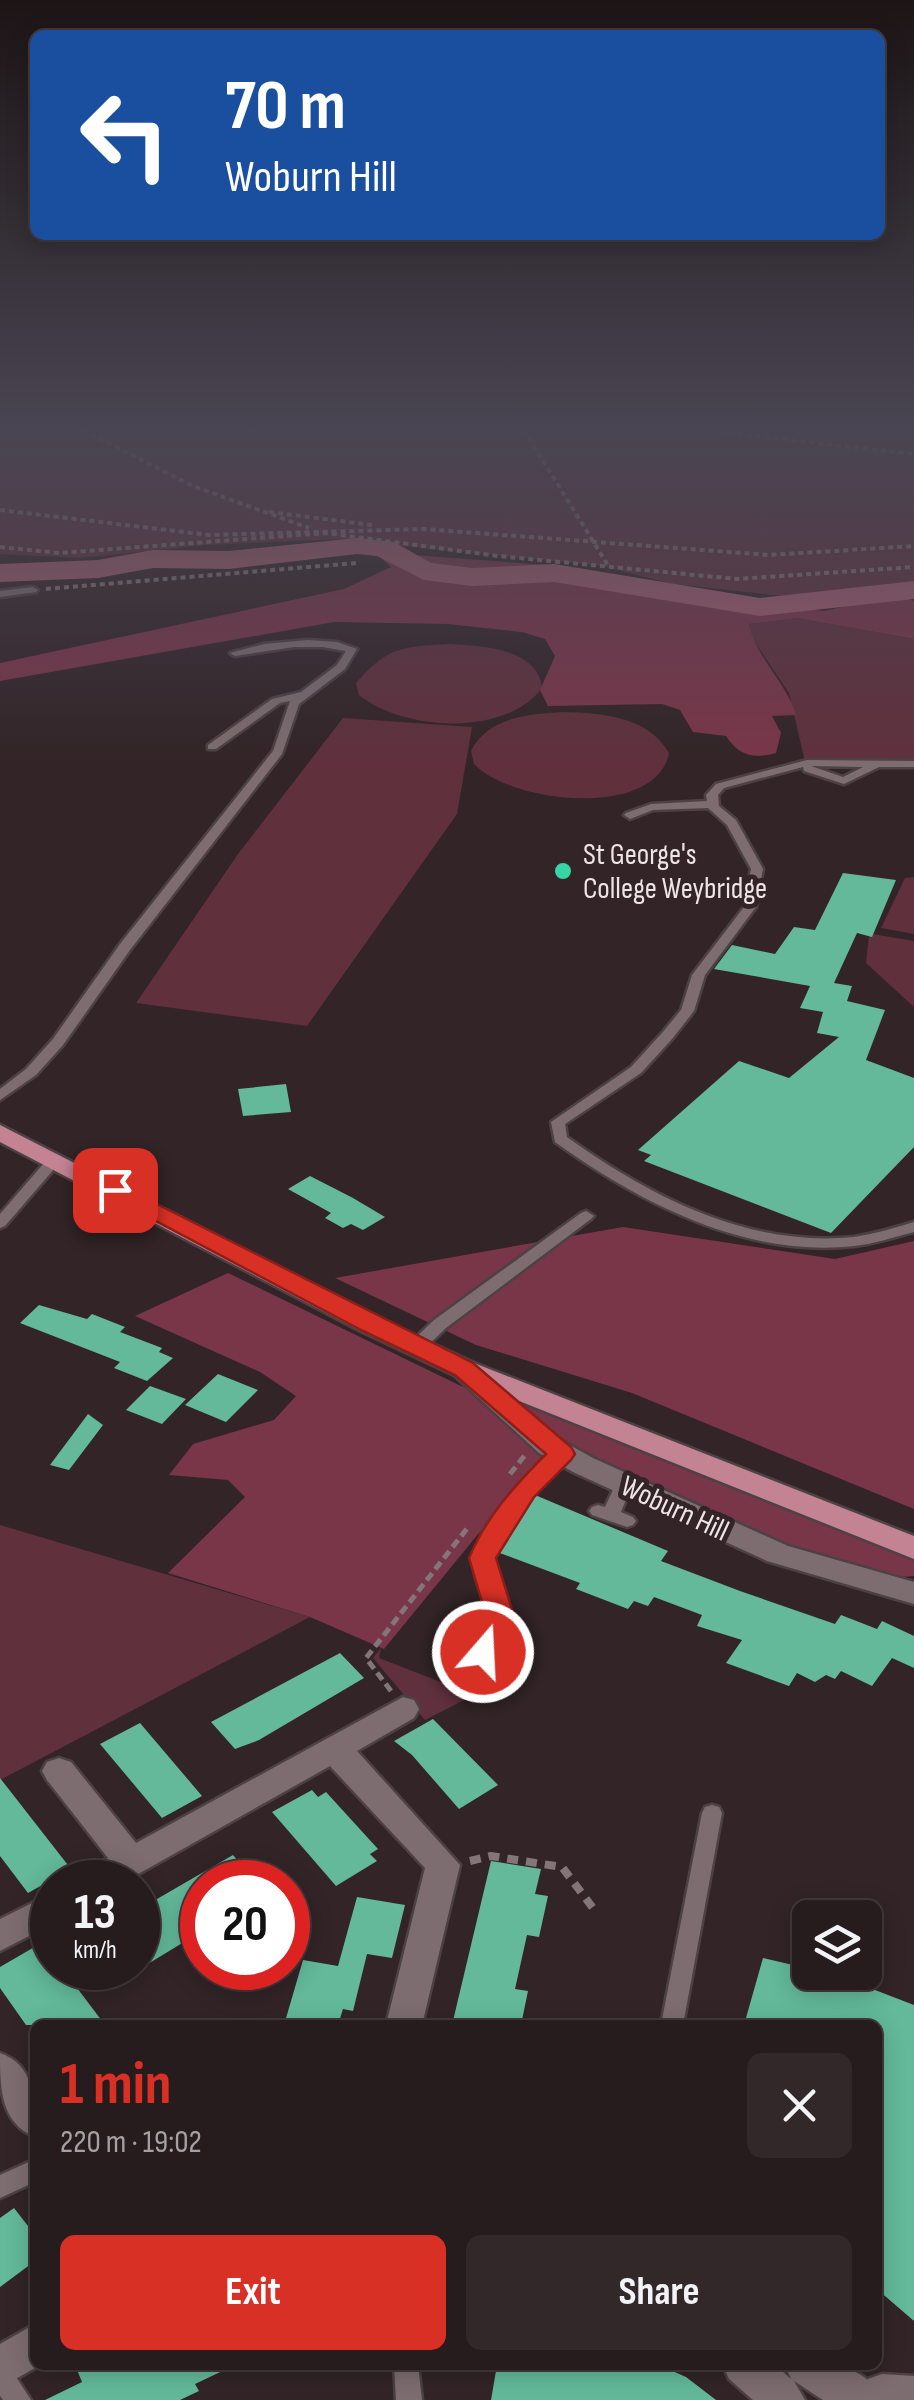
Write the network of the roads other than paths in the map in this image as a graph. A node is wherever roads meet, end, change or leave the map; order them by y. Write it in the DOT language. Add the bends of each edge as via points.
graph roads {
  1 [pos="33,590"];
  2 [pos="0,594"];
  3 [pos="235,653"];
  4 [pos="303,694"];
  5 [pos="212,747"];
  6 [pos="914,764"];
  7 [pos="713,804"];
  8 [pos="630,815"];
  9 [pos="0,1096"];
  10 [pos="0,1132"];
  11 [pos="56,1158"];
  12 [pos="586,1216"];
  13 [pos="0,1223"];
  14 [pos="914,1228"];
  15 [pos="417,1346"];
  16 [pos="464,1369"];
  17 [pos="551,1446"];
  18 [pos="624,1485"];
  19 [pos="612,1515"];
  20 [pos="914,1548"];
  21 [pos="914,1593"];
  22 [pos="483,1652"];
  23 [pos="402,1709"];
  24 [pos="334,1748"];
  25 [pos="59,1772"];
  26 [pos="712,1813"];
  27 [pos="129,1860"];
  28 [pos="135,1860"];
  29 [pos="30,1919"];
  30 [pos="0,1936"];
  31 [pos="405,2020"];
  32 [pos="673,2020"];
  33 [pos="0,2068"];
  34 [pos="30,2113"];
  35 [pos="30,2172"];
  36 [pos="0,2187"];
  37 [pos="30,2348"];
  38 [pos="406,2370"];
  39 [pos="750,2370"];
  40 [pos="820,2370"];
  41 [pos="0,2372"];
  42 [pos="893,2397"];
  43 [pos="18,2400"];
  44 [pos="409,2400"];
  45 [pos="784,2400"];
  1 -- 2 [label="lane"];
  3 -- 4 [label="lane" via="285,643 352,649 341,667"];
  4 -- 5 [label="lane" via="276,701"];
  4 -- 9 [label="lane" via="278,752 244,800 58,1042"];
  6 -- 7 [label="lane" via="839,760 788,768 720,786"];
  7 -- 8 [label="lane" via="651,807"];
  7 -- 14 [label="lane" via="756,869 750,906 667,1036 636,1070 558,1122 560,1140 664,1206 758,1234 850,1242"];
  10 -- 11 [label="main road, Woburn Hill"];
  11 -- 13 [label="lane"];
  11 -- 15 [label="main road, Woburn Hill"];
  12 -- 15 [label="lane"];
  15 -- 16 [label="main road, Woburn Hill"];
  16 -- 17 [label="street, Woburn Hill"];
  16 -- 20 [label="main road, Woburn Hill"];
  17 -- 18 [label="street, Woburn Hill"];
  17 -- 22 [label="lane" via="482,1558 501,1619"];
  18 -- 19 [label="lane"];
  18 -- 21 [label="street, Woburn Hill" via="778,1554"];
  23 -- 24 [label="street"];
  24 -- 28 [label="street"];
  24 -- 31 [label="street" via="442,1868"];
  25 -- 27 [label="street"];
  26 -- 32 [label="lane"];
  29 -- 30 [label="street"];
  33 -- 34 [label="street"];
  35 -- 36 [label="lane"];
  37 -- 41 [label="street"];
  38 -- 44 [label="lane"];
  39 -- 45 [label="street"];
  40 -- 42 [label="street"];
  41 -- 43 [label="lane"];
}
